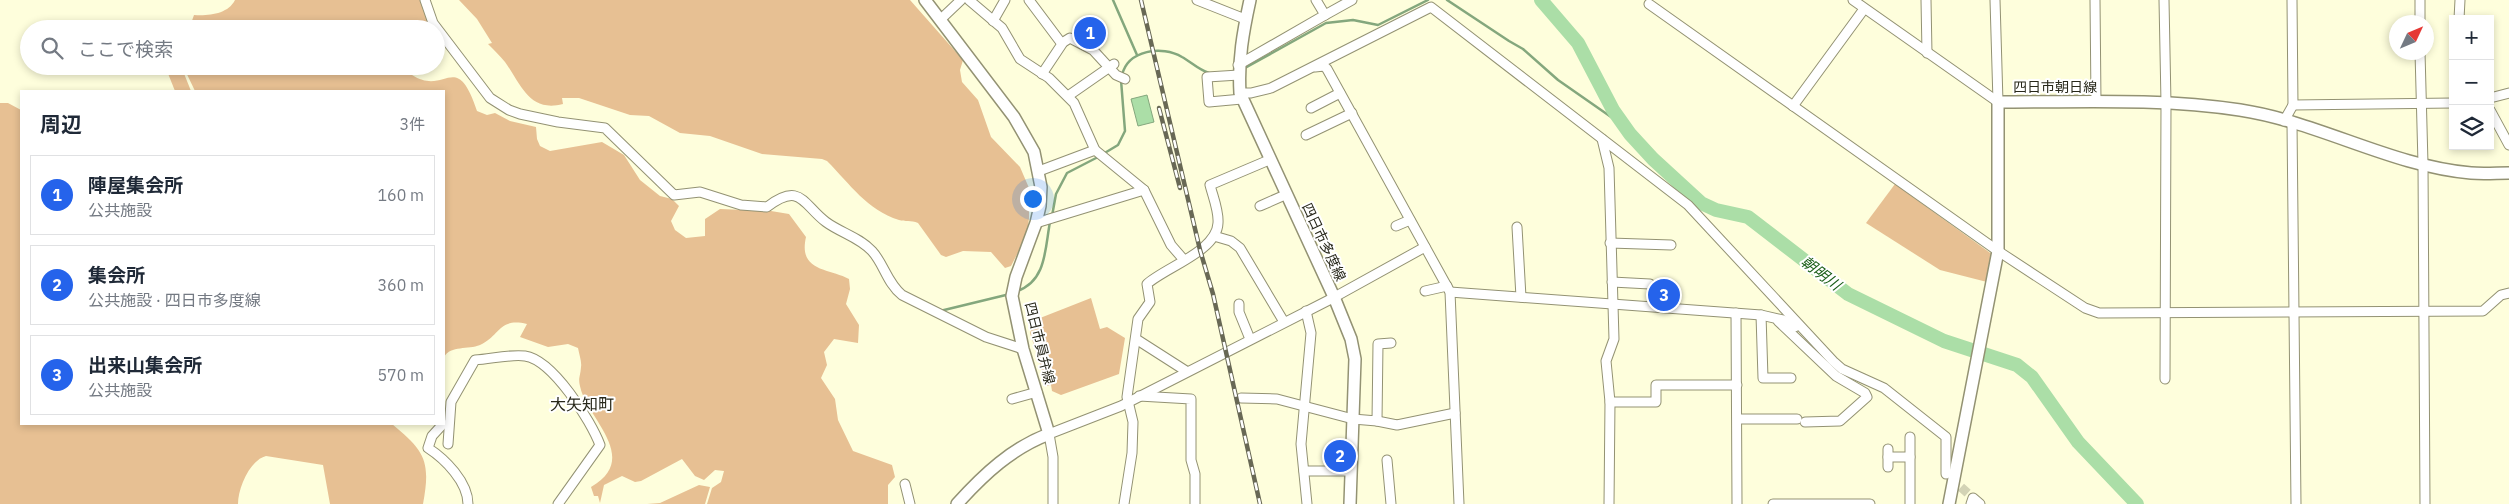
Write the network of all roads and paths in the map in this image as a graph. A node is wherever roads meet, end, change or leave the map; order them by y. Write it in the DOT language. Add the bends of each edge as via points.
graph roads {
  1 [pos="424,0"];
  2 [pos="925,0"];
  3 [pos="961,0"];
  4 [pos="969,0"];
  5 [pos="1005,0"];
  6 [pos="1029,0"];
  7 [pos="1197,0"];
  8 [pos="1250,0"];
  9 [pos="1316,0"];
  10 [pos="1352,0"];
  11 [pos="1926,0"];
  12 [pos="1995,0"];
  13 [pos="2095,0"];
  14 [pos="2164,0"];
  15 [pos="2292,0"];
  16 [pos="2420,0"];
  17 [pos="2460,0"];
  18 [pos="1855,1"];
  19 [pos="1649,4"];
  20 [pos="1864,9"];
  21 [pos="1325,15"];
  22 [pos="2420,15"];
  23 [pos="2459,15"];
  24 [pos="941,19"];
  25 [pos="1246,19"];
  26 [pos="432,20"];
  27 [pos="993,21"];
  28 [pos="445,40"];
  29 [pos="1062,43"];
  30 [pos="1928,53"];
  31 [pos="2420,60"];
  32 [pos="1112,65"];
  33 [pos="1308,68"];
  34 [pos="1238,70"];
  35 [pos="1042,74"];
  36 [pos="1120,77"];
  37 [pos="1340,93"];
  38 [pos="2509,93"];
  39 [pos="1068,96"];
  40 [pos="1241,96"];
  41 [pos="2494,97"];
  42 [pos="2096,101"];
  43 [pos="1998,102"];
  44 [pos="2422,102"];
  45 [pos="2449,102"];
  46 [pos="2166,103"];
  47 [pos="2293,105"];
  48 [pos="1793,106"];
  49 [pos="1311,108"];
  50 [pos="1352,113"];
  51 [pos="2494,117"];
  52 [pos="2288,122"];
  53 [pos="1306,135"];
  54 [pos="1602,139"];
  55 [pos="2509,145"];
  56 [pos="1098,153"];
  57 [pos="1269,160"];
  58 [pos="2423,164"];
  59 [pos="1039,171"];
  60 [pos="2509,173"];
  61 [pos="1144,190"];
  62 [pos="1285,195"];
  63 [pos="1260,206"];
  64 [pos="1410,220"];
  65 [pos="1041,221"];
  66 [pos="1396,226"];
  67 [pos="1518,227"];
  68 [pos="1214,236"];
  69 [pos="1610,243"];
  70 [pos="1671,245"];
  71 [pos="1425,248"];
  72 [pos="1997,255"];
  73 [pos="1184,260"];
  74 [pos="1612,282"];
  75 [pos="1650,284"];
  76 [pos="1448,289"];
  77 [pos="1425,291"];
  78 [pos="2509,293"];
  79 [pos="1334,297"];
  80 [pos="1521,297"];
  81 [pos="1239,304"];
  82 [pos="1613,304"];
  83 [pos="1306,311"];
  84 [pos="2423,311"];
  85 [pos="2166,312"];
  86 [pos="2294,312"];
  87 [pos="1736,313"];
  88 [pos="1760,314"];
  89 [pos="1773,316"];
  90 [pos="1284,322"];
  91 [pos="1806,334"];
  92 [pos="1136,338"];
  93 [pos="1250,338"];
  94 [pos="1391,343"];
  95 [pos="1023,349"];
  96 [pos="1186,371"];
  97 [pos="1790,378"];
  98 [pos="2165,379"];
  99 [pos="1737,385"];
  100 [pos="1036,392"];
  101 [pos="1138,396"];
  102 [pos="1241,398"];
  103 [pos="1012,399"];
  104 [pos="1127,402"];
  105 [pos="1610,402"];
  106 [pos="1304,408"];
  107 [pos="1454,413"];
  108 [pos="1353,419"];
  109 [pos="1738,419"];
  110 [pos="1377,421"];
  111 [pos="445,422"];
  112 [pos="442,425"];
  113 [pos="1050,434"];
  114 [pos="1910,437"];
  115 [pos="448,444"];
  116 [pos="1910,457"];
  117 [pos="1387,460"];
  118 [pos="1888,467"];
  119 [pos="1304,471"];
  120 [pos="1350,471"];
  121 [pos="1946,474"];
  122 [pos="905,484"];
  123 [pos="468,504"];
  124 [pos="558,504"];
  125 [pos="910,504"];
  126 [pos="957,504"];
  127 [pos="1053,504"];
  128 [pos="1124,504"];
  129 [pos="1195,504"];
  130 [pos="1307,504"];
  131 [pos="1350,504"];
  132 [pos="1391,504"];
  133 [pos="1459,504"];
  134 [pos="1609,504"];
  135 [pos="1737,504"];
  136 [pos="1774,504"];
  137 [pos="1863,504"];
  138 [pos="1870,504"];
  139 [pos="1910,504"];
  140 [pos="1949,504"];
  141 [pos="1971,504"];
  142 [pos="1980,504"];
  143 [pos="2296,504"];
  144 [pos="2425,504"];
  1 -- 26 [label="street"];
  2 -- 24 [label="main road, 四日市員弁線"];
  3 -- 24 [label="street"];
  4 -- 27 [label="street"];
  5 -- 27 [label="street"];
  6 -- 29 [label="street"];
  7 -- 25 [label="street"];
  8 -- 25 [label="main road, 四日市多度線"];
  9 -- 21 [label="street"];
  10 -- 21 [label="street"];
  11 -- 30 [label="street"];
  12 -- 43 [label="street"];
  13 -- 42 [label="street"];
  14 -- 46 [label="street"];
  15 -- 47 [label="street"];
  16 -- 22 [label="street"];
  17 -- 23 [label="street"];
  18 -- 20 [label="street"];
  19 -- 48 [label="street"];
  20 -- 30 [label="street"];
  20 -- 48 [label="street"];
  21 -- 34 [label="street"];
  24 -- 59 [label="main road, 四日市員弁線" via="1026,136"];
  25 -- 34 [label="main road, 四日市多度線"];
  27 -- 35 [label="street" via="1002,28 1020,59"];
  28 -- 95 [label="street" via="498,104 538,118 605,128 674,195 700,192 741,205 767,207 786,196 802,198 826,222 857,238 872,251 894,288 902,295 986,337"];
  29 -- 32 [label="street" via="1070,38"];
  29 -- 35 [label="street"];
  30 -- 43 [label="street"];
  31 -- 44 [label="street" via="2419,98"];
  32 -- 36 [label="street"];
  32 -- 39 [label="street"];
  33 -- 37 [label="street" via="1326,68"];
  33 -- 40 [label="street" via="1271,88"];
  33 -- 54 [label="street" via="1431,7"];
  34 -- 40 [label="main road, 四日市多度線"];
  34 -- 40 [label="street" via="1207,77 1209,102"];
  35 -- 39 [label="street"];
  37 -- 49 [label="street"];
  37 -- 50 [label="street"];
  38 -- 41 [label="street"];
  39 -- 56 [label="street"];
  40 -- 57 [label="main road, 四日市多度線"];
  42 -- 43 [label="main road, 四日市朝日線"];
  42 -- 46 [label="main road, 四日市朝日線"];
  43 -- 72 [label="main road, 四日市朝日線"];
  44 -- 45 [label="street"];
  44 -- 47 [label="street"];
  44 -- 58 [label="street"];
  46 -- 52 [label="main road, 四日市朝日線" via="2241,110"];
  46 -- 85 [label="street"];
  47 -- 52 [label="street"];
  48 -- 72 [label="street"];
  50 -- 53 [label="street"];
  50 -- 64 [label="street"];
  51 -- 55 [label="street"];
  52 -- 58 [label="main road, 四日市朝日線"];
  52 -- 86 [label="street"];
  54 -- 69 [label="street" via="1609,168"];
  54 -- 91 [label="street" via="1696,213"];
  56 -- 59 [label="street"];
  56 -- 61 [label="street"];
  57 -- 62 [label="main road, 四日市多度線"];
  57 -- 68 [label="street" via="1210,185 1218,222"];
  58 -- 60 [label="main road, 四日市朝日線" via="2471,173"];
  58 -- 84 [label="street"];
  59 -- 65 [label="main road, 四日市員弁線"];
  61 -- 65 [label="street"];
  61 -- 73 [label="street" via="1171,245"];
  62 -- 63 [label="street"];
  62 -- 79 [label="main road, 四日市多度線"];
  64 -- 66 [label="street"];
  64 -- 71 [label="street"];
  65 -- 95 [label="main road, 四日市員弁線" via="1013,290"];
  67 -- 80 [label="street"];
  68 -- 73 [label="street" via="1207,246"];
  68 -- 90 [label="street" via="1231,241 1240,248"];
  69 -- 70 [label="street"];
  69 -- 74 [label="street"];
  71 -- 76 [label="street"];
  71 -- 79 [label="street"];
  72 -- 85 [label="street" via="2085,308 2099,313"];
  72 -- 140 [label="main road, 四日市朝日線"];
  73 -- 92 [label="street" via="1147,284 1150,302 1138,319"];
  74 -- 75 [label="street"];
  74 -- 82 [label="street"];
  76 -- 77 [label="street"];
  76 -- 80 [label="street"];
  76 -- 107 [label="street"];
  78 -- 84 [label="street" via="2501,295 2483,311"];
  79 -- 83 [label="street"];
  79 -- 108 [label="main road, 四日市多度線" via="1351,339 1355,359"];
  80 -- 82 [label="street"];
  81 -- 93 [label="street"];
  82 -- 87 [label="street"];
  82 -- 105 [label="street" via="1614,339 1606,362"];
  83 -- 90 [label="street"];
  83 -- 106 [label="street" via="1311,333"];
  84 -- 86 [label="street"];
  84 -- 144 [label="street"];
  85 -- 86 [label="street"];
  85 -- 98 [label="street"];
  86 -- 143 [label="street"];
  87 -- 88 [label="street"];
  87 -- 99 [label="street"];
  88 -- 89 [label="street"];
  88 -- 97 [label="street" via="1763,378"];
  89 -- 91 [label="street"];
  89 -- 109 [label="street" via="1836,376 1867,397 1840,422"];
  90 -- 93 [label="street"];
  91 -- 121 [label="street" via="1842,369 1884,388 1946,437"];
  92 -- 96 [label="street"];
  92 -- 104 [label="street"];
  93 -- 96 [label="street"];
  94 -- 110 [label="street" via="1378,344"];
  95 -- 100 [label="main road, 四日市員弁線"];
  96 -- 101 [label="street"];
  99 -- 105 [label="street" via="1656,385 1656,402"];
  99 -- 109 [label="street"];
  100 -- 103 [label="street"];
  100 -- 113 [label="main road, 四日市員弁線"];
  101 -- 104 [label="street"];
  101 -- 129 [label="street" via="1191,399"];
  102 -- 106 [label="street" via="1277,399"];
  104 -- 113 [label="street"];
  104 -- 128 [label="street" via="1132,422 1132,453"];
  105 -- 134 [label="street"];
  106 -- 108 [label="street"];
  106 -- 119 [label="street" via="1301,444"];
  107 -- 110 [label="street" via="1397,425"];
  107 -- 133 [label="street"];
  108 -- 110 [label="street"];
  108 -- 120 [label="main road, 四日市多度線"];
  109 -- 135 [label="street"];
  111 -- 115 [label="street"];
  111 -- 124 [label="street" via="458,386 475,360 526,356 554,371 593,428 600,446"];
  112 -- 123 [label="street" via="432,436 428,448 443,460 462,485"];
  113 -- 126 [label="main road" via="1011,452"];
  113 -- 127 [label="street"];
  114 -- 116 [label="street"];
  116 -- 118 [label="street" via="1888,453"];
  116 -- 139 [label="street"];
  117 -- 132 [label="street"];
  119 -- 120 [label="street"];
  119 -- 130 [label="street"];
  120 -- 131 [label="main road, 四日市多度線"];
  122 -- 125 [label="street"];
  136 -- 137 [label="street"];
  137 -- 138 [label="street"];
  141 -- 142 [label="street" via="1973,498"];
}
